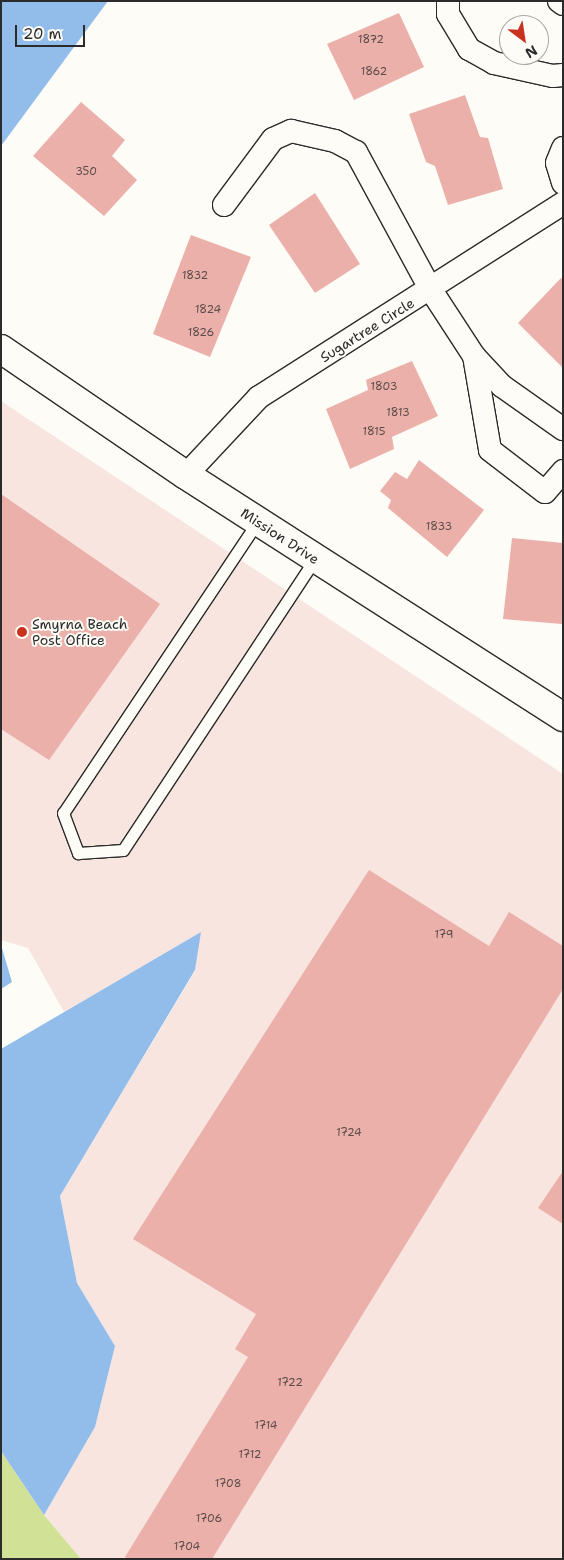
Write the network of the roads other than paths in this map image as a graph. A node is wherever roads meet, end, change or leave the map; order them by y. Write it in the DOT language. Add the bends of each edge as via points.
graph roads {
  1 [pos="448,1"];
  2 [pos="560,1"];
  3 [pos="563,4"];
  4 [pos="563,74"];
  5 [pos="563,148"];
  6 [pos="563,183"];
  7 [pos="563,204"];
  8 [pos="224,205"];
  9 [pos="431,290"];
  10 [pos="1,349"];
  11 [pos="474,356"];
  12 [pos="563,429"];
  13 [pos="563,471"];
  14 [pos="186,475"];
  15 [pos="258,521"];
  16 [pos="316,559"];
  17 [pos="561,714"];
  1 -- 4 [label="street" via="458,34 469,48 494,63 553,76"];
  2 -- 3 [label="street"];
  5 -- 6 [label="street" via="557,164"];
  7 -- 9 [label="street, Sugartree Circle"];
  8 -- 9 [label="street" via="273,139 291,131 335,141 356,152"];
  9 -- 11 [label="street"];
  9 -- 14 [label="street, Sugartree Circle" via="258,397"];
  10 -- 14 [label="street, Mission Drive"];
  11 -- 12 [label="street" via="502,386"];
  11 -- 13 [label="street" via="490,450 545,492"];
  14 -- 15 [label="street, Mission Drive"];
  15 -- 16 [label="street, Mission Drive"];
  15 -- 16 [label="lane" via="64,813 78,853 123,850"];
  16 -- 17 [label="street, Mission Drive"];
}
